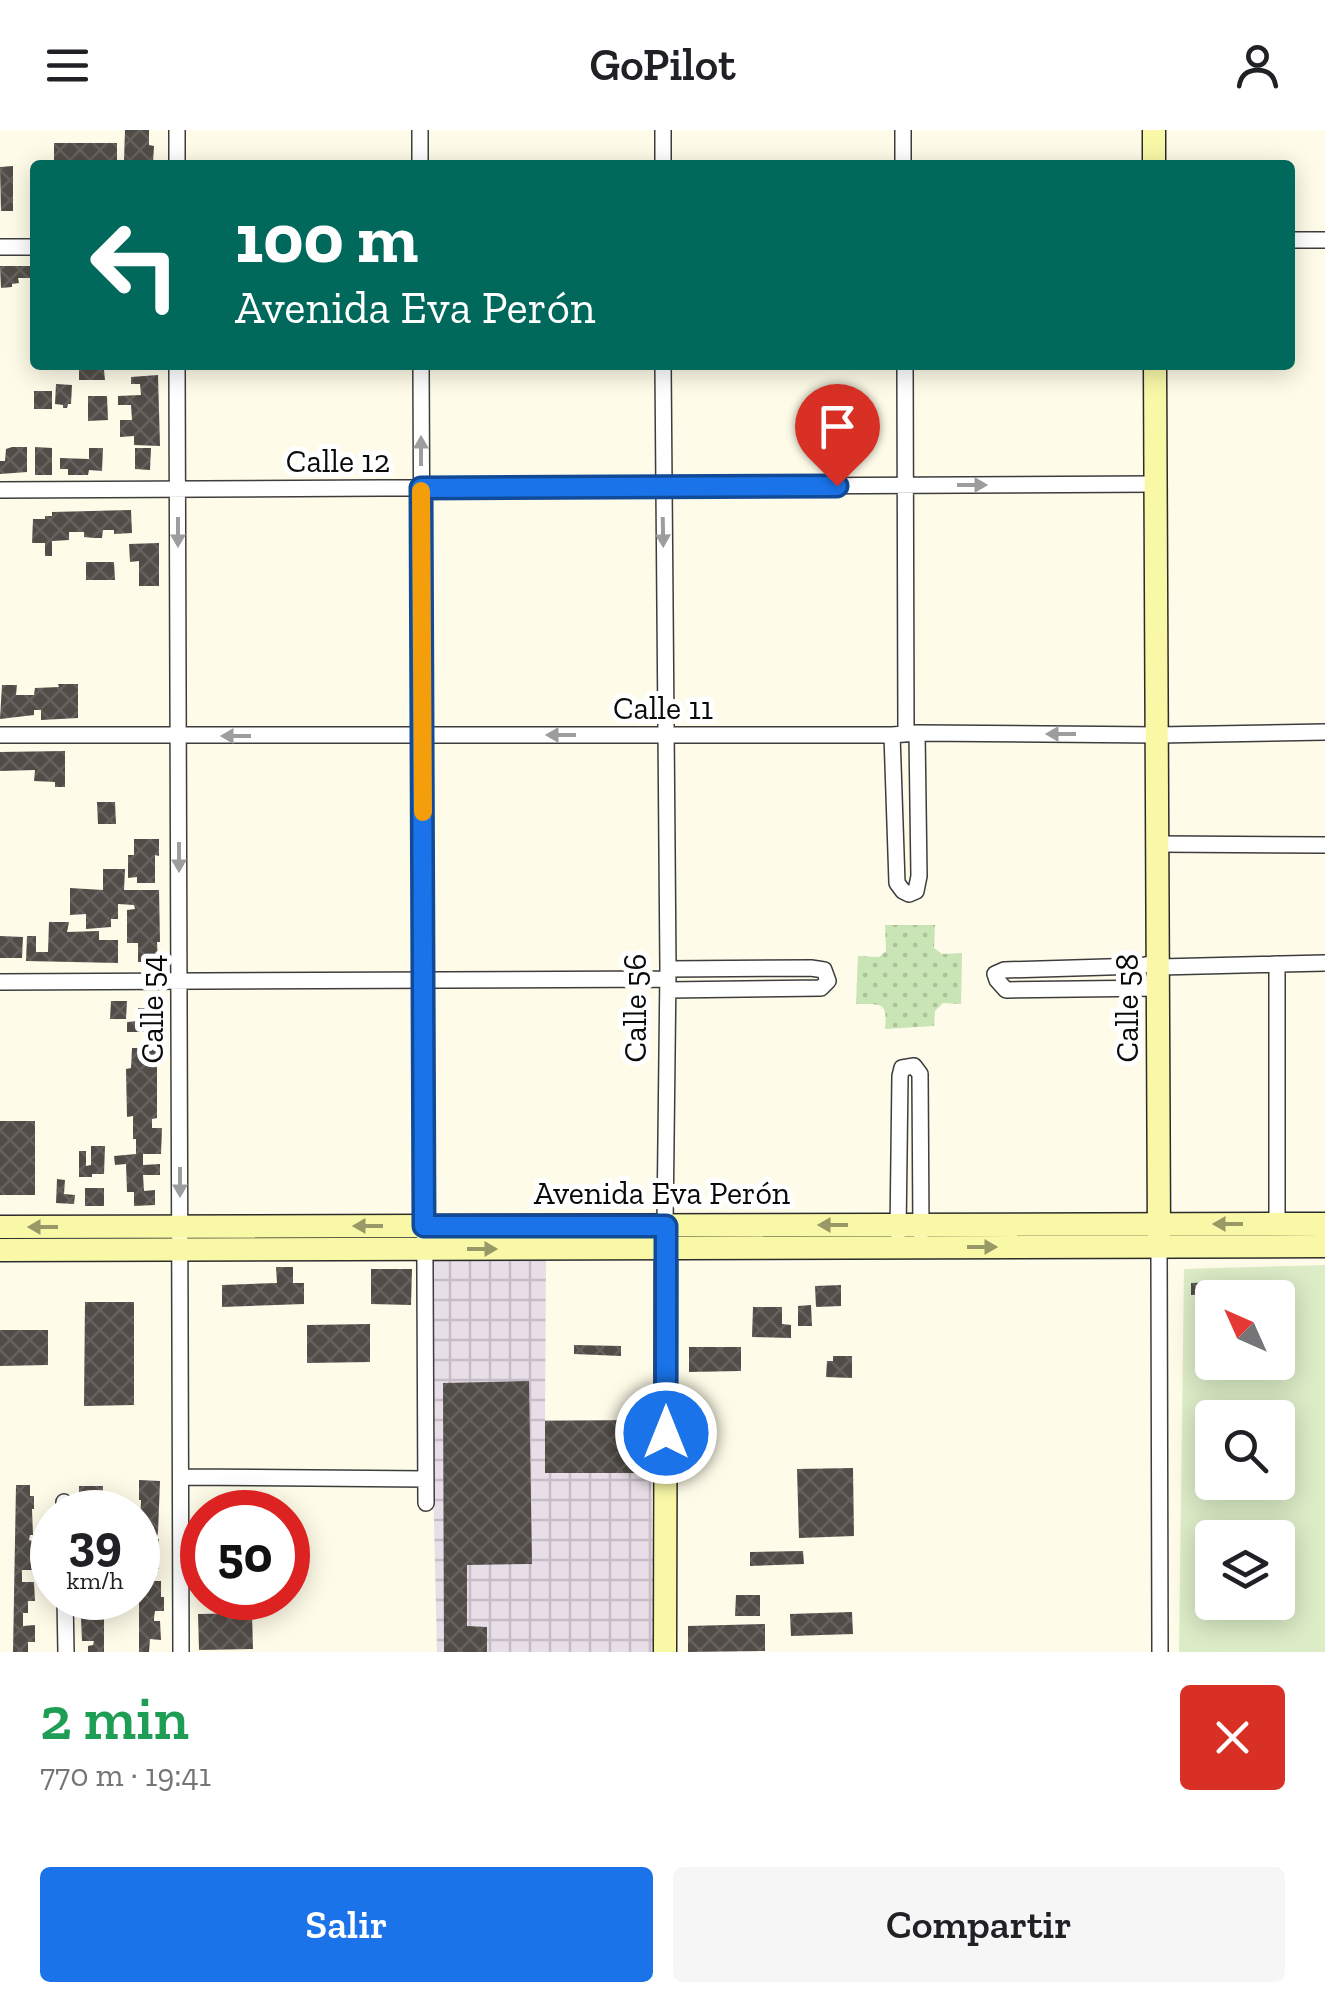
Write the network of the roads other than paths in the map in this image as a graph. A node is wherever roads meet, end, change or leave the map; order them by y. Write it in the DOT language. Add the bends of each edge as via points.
graph roads {
  1 [pos="177,130"];
  2 [pos="420,130"];
  3 [pos="663,130"];
  4 [pos="903,130"];
  5 [pos="1154,130"];
  6 [pos="177,160"];
  7 [pos="420,160"];
  8 [pos="663,160"];
  9 [pos="903,160"];
  10 [pos="1154,160"];
  11 [pos="1295,240"];
  12 [pos="1325,240"];
  13 [pos="0,247"];
  14 [pos="30,247"];
  15 [pos="178,370"];
  16 [pos="421,370"];
  17 [pos="663,370"];
  18 [pos="905,370"];
  19 [pos="1155,370"];
  20 [pos="1156,484"];
  21 [pos="906,486"];
  22 [pos="662,487"];
  23 [pos="421,488"];
  24 [pos="0,490"];
  25 [pos="178,490"];
  26 [pos="1325,732"];
  27 [pos="0,734"];
  28 [pos="905,734"];
  29 [pos="422,735"];
  30 [pos="667,735"];
  31 [pos="1158,735"];
  32 [pos="178,736"];
  33 [pos="1159,844"];
  34 [pos="1325,845"];
  35 [pos="1277,964"];
  36 [pos="1325,964"];
  37 [pos="1160,972"];
  38 [pos="668,979"];
  39 [pos="0,982"];
  40 [pos="179,982"];
  41 [pos="423,982"];
  42 [pos="1278,1224"];
  43 [pos="1325,1224"];
  44 [pos="0,1227"];
  45 [pos="910,1236"];
  46 [pos="1159,1236"];
  47 [pos="666,1237"];
  48 [pos="180,1238"];
  49 [pos="424,1238"];
  50 [pos="1325,1246"];
  51 [pos="0,1250"];
  52 [pos="181,1477"];
  53 [pos="426,1479"];
  54 [pos="426,1504"];
  55 [pos="65,1620"];
  56 [pos="66,1652"];
  57 [pos="181,1652"];
  58 [pos="665,1652"];
  59 [pos="1160,1652"];
  1 -- 6 [label="street"];
  2 -- 7 [label="street"];
  3 -- 8 [label="street"];
  4 -- 9 [label="street"];
  5 -- 10 [label="main road"];
  11 -- 12 [label="street"];
  13 -- 14 [label="street"];
  15 -- 25 [label="street, Calle 54"];
  23 -- 16 [label="street, one-way"];
  17 -- 22 [label="street, Calle 56"];
  18 -- 21 [label="street"];
  19 -- 20 [label="main road, Calle 58"];
  21 -- 20 [label="street, Calle 12, one-way"];
  20 -- 31 [label="main road, Calle 58"];
  21 -- 22 [label="street, Calle 12"];
  21 -- 28 [label="street"];
  22 -- 23 [label="street, Calle 12"];
  22 -- 30 [label="street, Calle 56, one-way"];
  23 -- 25 [label="street, Calle 12"];
  23 -- 29 [label="street"];
  24 -- 25 [label="street, Calle 12"];
  25 -- 32 [label="street, Calle 54, one-way"];
  26 -- 31 [label="street, Calle 11"];
  27 -- 32 [label="street, Calle 11"];
  28 -- 28 [label="street" via="898,884 909,894 919,876"];
  28 -- 30 [label="street, Calle 11"];
  31 -- 28 [label="street, Calle 11, one-way"];
  30 -- 29 [label="street, Calle 11, one-way"];
  29 -- 32 [label="street, Calle 11, one-way"];
  29 -- 41 [label="street"];
  30 -- 38 [label="street, Calle 56"];
  31 -- 33 [label="main road, Calle 58"];
  32 -- 40 [label="street, Calle 54, one-way"];
  33 -- 34 [label="street"];
  33 -- 37 [label="main road, Calle 58"];
  35 -- 36 [label="street"];
  35 -- 37 [label="street"];
  35 -- 42 [label="street"];
  37 -- 37 [label="street" via="1140,966 1004,970 996,980 1006,990"];
  37 -- 46 [label="main road, Calle 58"];
  38 -- 38 [label="street" via="821,988 828,980 824,970 811,968"];
  38 -- 41 [label="street"];
  38 -- 47 [label="street, Calle 56"];
  39 -- 40 [label="street"];
  40 -- 41 [label="street"];
  40 -- 48 [label="street, Calle 54, one-way"];
  41 -- 49 [label="street"];
  42 -- 43 [label="main road, Avenida Eva Perón"];
  42 -- 46 [label="main road, Avenida Eva Perón, one-way"];
  48 -- 44 [label="main road, Avenida Eva Perón, one-way"];
  45 -- 45 [label="street" via="920,1074 914,1066 902,1068 900,1076"];
  45 -- 46 [label="main road, Avenida Eva Perón"];
  45 -- 47 [label="main road, Avenida Eva Perón"];
  46 -- 50 [label="main road, Avenida Eva Perón"];
  46 -- 59 [label="street, Calle 58"];
  47 -- 49 [label="main road, Avenida Eva Perón"];
  47 -- 58 [label="main road, Calle 56"];
  48 -- 49 [label="main road, Avenida Eva Perón"];
  48 -- 51 [label="main road, Avenida Eva Perón"];
  48 -- 52 [label="street, Calle 54"];
  49 -- 53 [label="street"];
  52 -- 53 [label="street"];
  52 -- 57 [label="street, Calle 54"];
  53 -- 54 [label="street"];
  55 -- 56 [label="street"];
}
